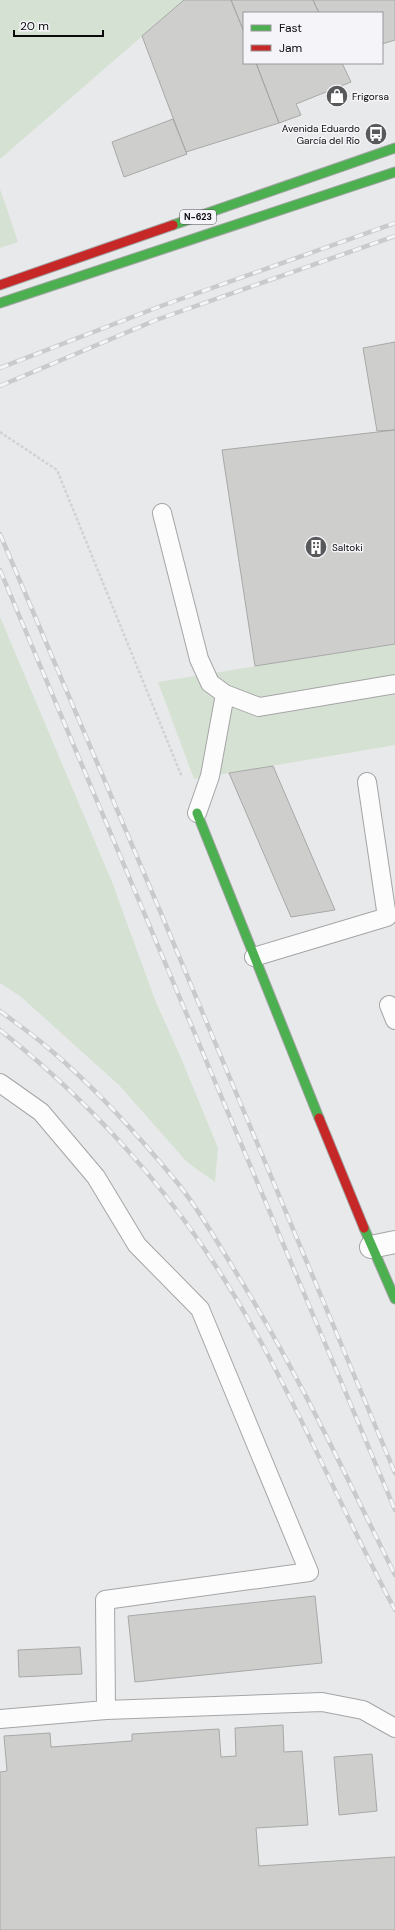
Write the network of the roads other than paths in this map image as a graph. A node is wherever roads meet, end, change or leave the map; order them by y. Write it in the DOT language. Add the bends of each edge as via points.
graph roads {
  1 [pos="395,148"];
  2 [pos="395,172"];
  3 [pos="0,285"];
  4 [pos="0,303"];
  5 [pos="162,513"];
  6 [pos="395,684"];
  7 [pos="225,694"];
  8 [pos="367,782"];
  9 [pos="197,813"];
  10 [pos="254,957"];
  11 [pos="0,1083"];
  12 [pos="395,1242"];
  13 [pos="371,1247"];
  14 [pos="395,1299"];
  15 [pos="106,1710"];
  16 [pos="0,1719"];
  17 [pos="395,1728"];
  1 -- 3 [label="main road, N-623"];
  2 -- 4 [label="main road, N-623"];
  5 -- 7 [label="lane" via="199,659 210,682"];
  6 -- 7 [label="lane" via="259,707"];
  7 -- 9 [label="lane" via="210,776"];
  8 -- 10 [label="lane" via="388,917"];
  9 -- 10 [label="main road"];
  10 -- 13 [label="main road"];
  11 -- 15 [label="lane" via="41,1112 96,1177 137,1245 200,1309 309,1572 105,1600"];
  12 -- 13 [label="street"];
  13 -- 14 [label="main road"];
  15 -- 16 [label="lane"];
  15 -- 17 [label="lane" via="322,1702 363,1710"];
}
